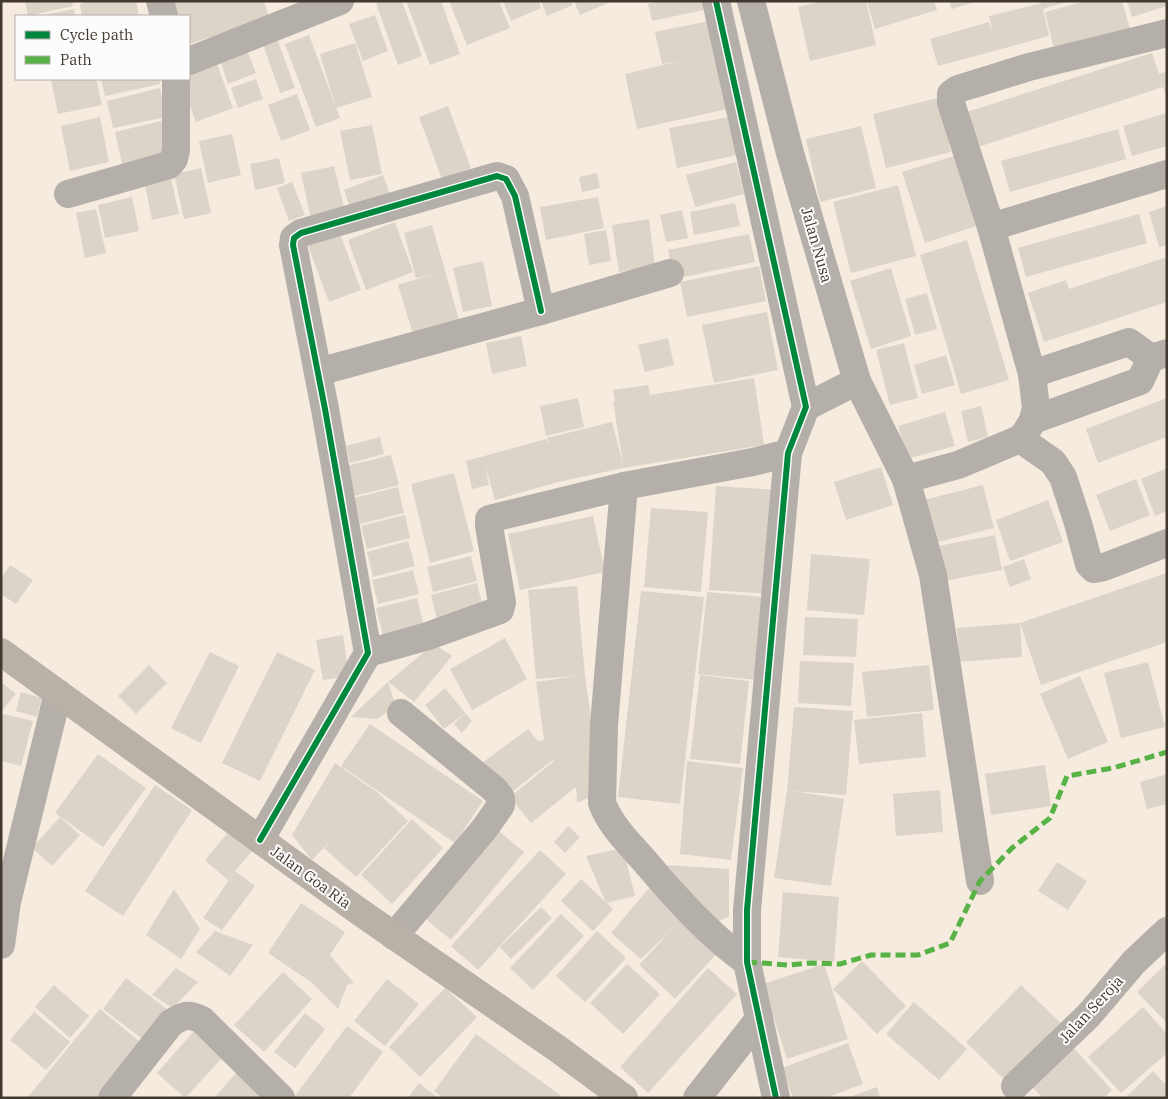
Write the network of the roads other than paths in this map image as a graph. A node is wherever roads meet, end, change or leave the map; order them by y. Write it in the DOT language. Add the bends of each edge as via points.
graph roads {
  1 [pos="160,1"];
  2 [pos="340,1"];
  3 [pos="751,1"];
  4 [pos="722,3"];
  5 [pos="295,9"];
  6 [pos="164,15"];
  7 [pos="1167,33"];
  8 [pos="190,61"];
  9 [pos="176,80"];
  10 [pos="1167,174"];
  11 [pos="68,194"];
  12 [pos="991,227"];
  13 [pos="670,273"];
  14 [pos="541,311"];
  15 [pos="1159,355"];
  16 [pos="318,372"];
  17 [pos="1032,374"];
  18 [pos="857,381"];
  19 [pos="806,407"];
  20 [pos="1027,429"];
  21 [pos="788,453"];
  22 [pos="906,479"];
  23 [pos="624,486"];
  24 [pos="1167,543"];
  25 [pos="1,652"];
  26 [pos="368,653"];
  27 [pos="58,693"];
  28 [pos="401,713"];
  29 [pos="260,840"];
  30 [pos="980,881"];
  31 [pos="1167,931"];
  32 [pos="394,936"];
  33 [pos="1,945"];
  34 [pos="747,962"];
  35 [pos="759,1019"];
  36 [pos="1015,1094"];
  37 [pos="112,1098"];
  38 [pos="281,1098"];
  39 [pos="624,1098"];
  40 [pos="697,1098"];
  41 [pos="776,1098"];
  1 -- 6 [label="street"];
  2 -- 5 [label="street"];
  3 -- 18 [label="street, Jalan Nusa" via="793,162"];
  4 -- 19 [label="street" via="745,128"];
  5 -- 8 [label="street"];
  7 -- 12 [label="street" via="1029,67 951,94 951,104"];
  9 -- 11 [label="street" via="176,150 170,165"];
  10 -- 12 [label="street"];
  12 -- 17 [label="street"];
  13 -- 14 [label="street"];
  14 -- 16 [label="street"];
  14 -- 16 [label="street" via="515,196 506,179 497,176 301,233 294,238"];
  15 -- 17 [label="street" via="1129,342"];
  15 -- 20 [label="street" via="1140,381"];
  16 -- 26 [label="street"];
  17 -- 20 [label="street" via="1036,408"];
  18 -- 19 [label="street"];
  18 -- 22 [label="street, Jalan Nusa"];
  19 -- 21 [label="street"];
  20 -- 22 [label="street" via="958,465"];
  20 -- 24 [label="street" via="1063,477 1089,564 1094,569"];
  21 -- 23 [label="street"];
  21 -- 34 [label="street" via="747,910"];
  22 -- 30 [label="street, Jalan Nusa" via="933,575"];
  23 -- 26 [label="street" via="489,519 502,602 500,610"];
  23 -- 34 [label="street" via="604,725 602,803 619,831 678,898 724,946"];
  25 -- 27 [label="main road, Jalan Goa Ria"];
  26 -- 29 [label="street"];
  27 -- 29 [label="main road, Jalan Goa Ria"];
  27 -- 33 [label="street" via="7,902"];
  28 -- 32 [label="street" via="495,790 501,798 501,805 486,828"];
  29 -- 32 [label="main road, Jalan Goa Ria"];
  31 -- 36 [label="street, Jalan Seroja" via="1134,962"];
  32 -- 39 [label="main road, Jalan Goa Ria"];
  34 -- 35 [label="street"];
  35 -- 40 [label="street"];
  35 -- 41 [label="street"];
  37 -- 38 [label="street" via="171,1023 182,1016 192,1015 202,1020"];
}
